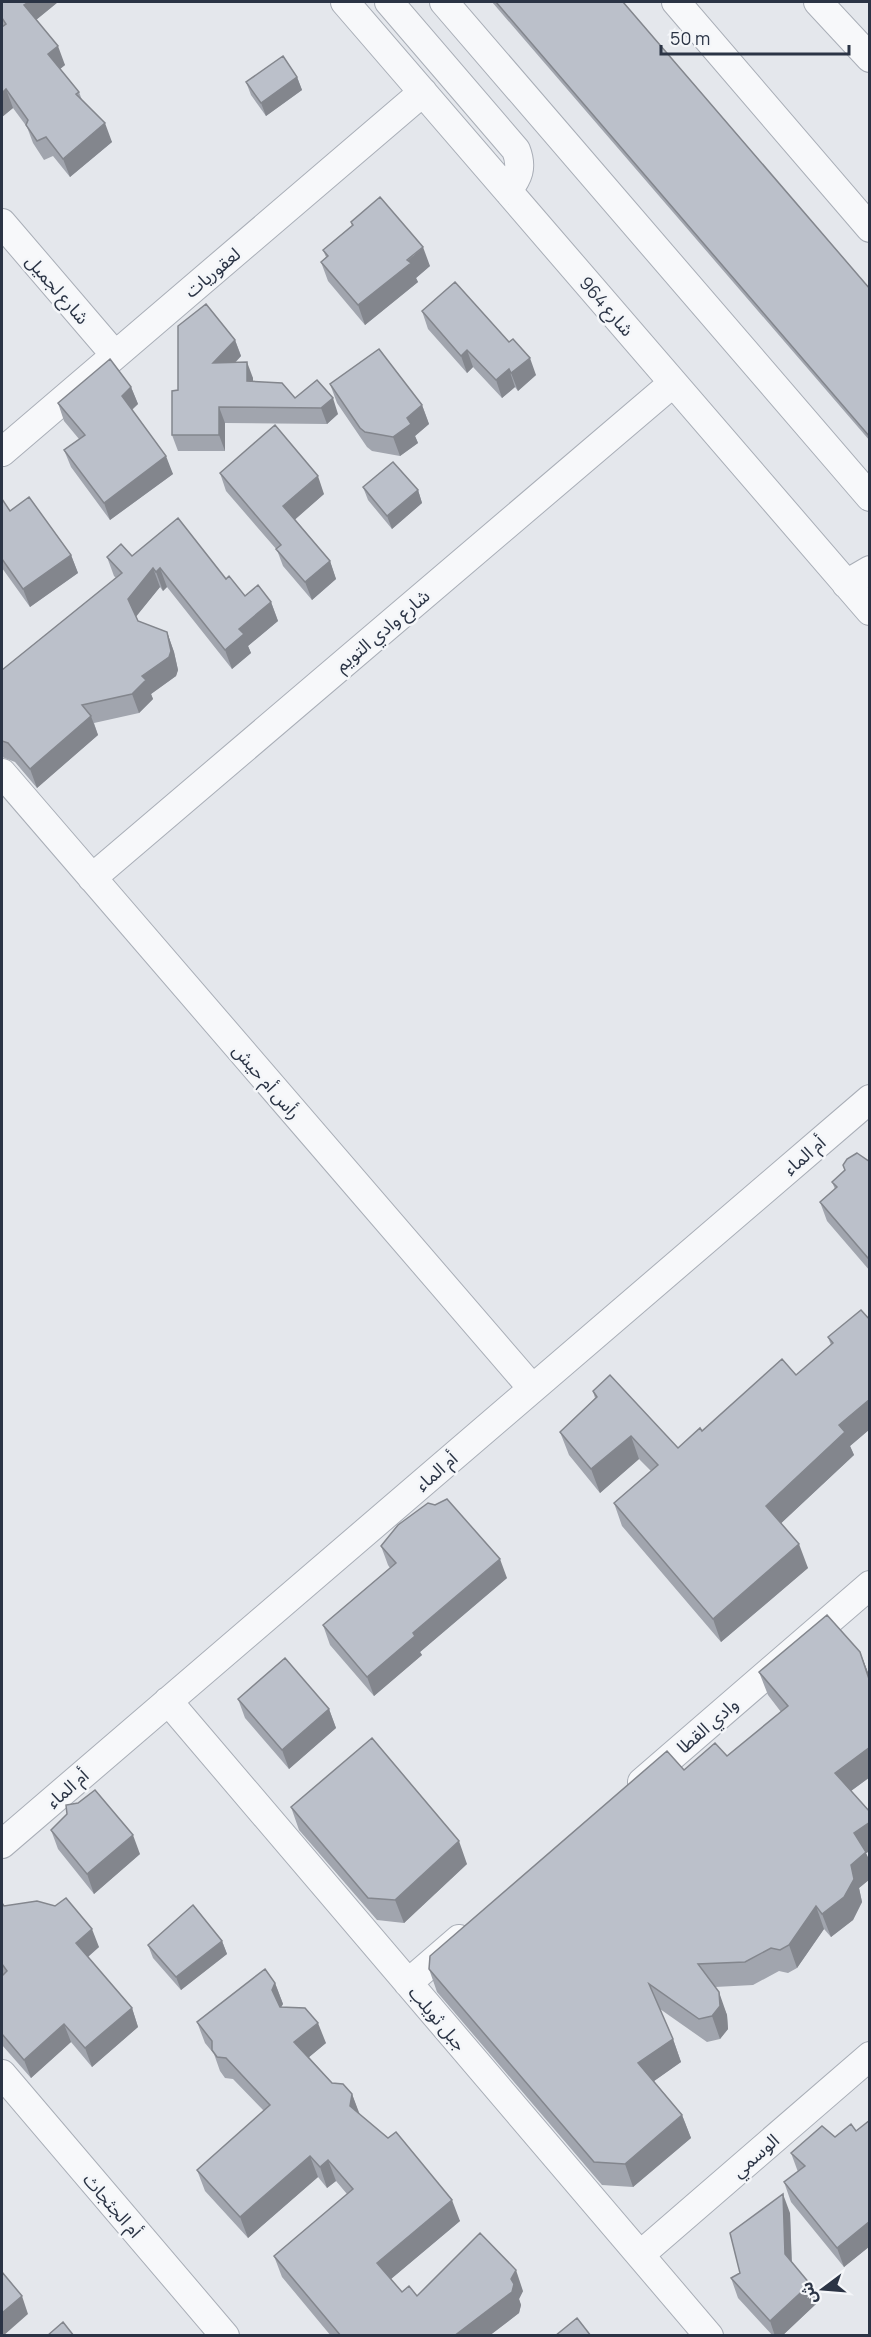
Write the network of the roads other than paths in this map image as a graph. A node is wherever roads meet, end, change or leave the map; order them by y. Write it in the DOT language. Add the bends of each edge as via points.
graph roads {
  1 [pos="345,2"];
  2 [pos="389,2"];
  3 [pos="444,2"];
  4 [pos="676,2"];
  5 [pos="818,2"];
  6 [pos="870,57"];
  7 [pos="423,92"];
  8 [pos="508,191"];
  9 [pos="2,223"];
  10 [pos="870,228"];
  11 [pos="115,355"];
  12 [pos="673,383"];
  13 [pos="2,452"];
  14 [pos="870,497"];
  15 [pos="858,577"];
  16 [pos="870,611"];
  17 [pos="2,773"];
  18 [pos="92,878"];
  19 [pos="870,1099"];
  20 [pos="532,1388"];
  21 [pos="870,1585"];
  22 [pos="168,1701"];
  23 [pos="625,1796"];
  24 [pos="2,1844"];
  25 [pos="481,1921"];
  26 [pos="408,1983"];
  27 [pos="870,2056"];
  28 [pos="2,2074"];
  29 [pos="640,2255"];
  30 [pos="214,2332"];
  31 [pos="709,2336"];
  1 -- 7 [label="street, شارع 964"];
  2 -- 8 [label="street" via="516,150 520,168"];
  3 -- 14 [label="street"];
  4 -- 10 [label="street"];
  5 -- 6 [label="street"];
  7 -- 8 [label="street, شارع 964"];
  7 -- 11 [label="street, لعقوريات"];
  8 -- 12 [label="street, شارع 964"];
  9 -- 11 [label="street, شارع لجميل"];
  11 -- 13 [label="street, لعقوريات"];
  12 -- 15 [label="street, شارع 964"];
  12 -- 18 [label="street, شارع وادي التويم"];
  15 -- 16 [label="street, شارع 964"];
  17 -- 18 [label="street, رأس أم حيش"];
  18 -- 20 [label="street, رأس أم حيش"];
  19 -- 20 [label="street, أم الماء"];
  20 -- 22 [label="street, أم الماء"];
  21 -- 23 [label="street, وادي القطا"];
  22 -- 24 [label="street, أم الماء"];
  22 -- 26 [label="street, جبل ثويلب"];
  25 -- 26 [label="street"];
  26 -- 29 [label="street, جبل ثويلب"];
  27 -- 29 [label="street, الوسمي"];
  28 -- 30 [label="street, أم الجثجاث"];
  29 -- 31 [label="street, جبل ثويلب"];
}
